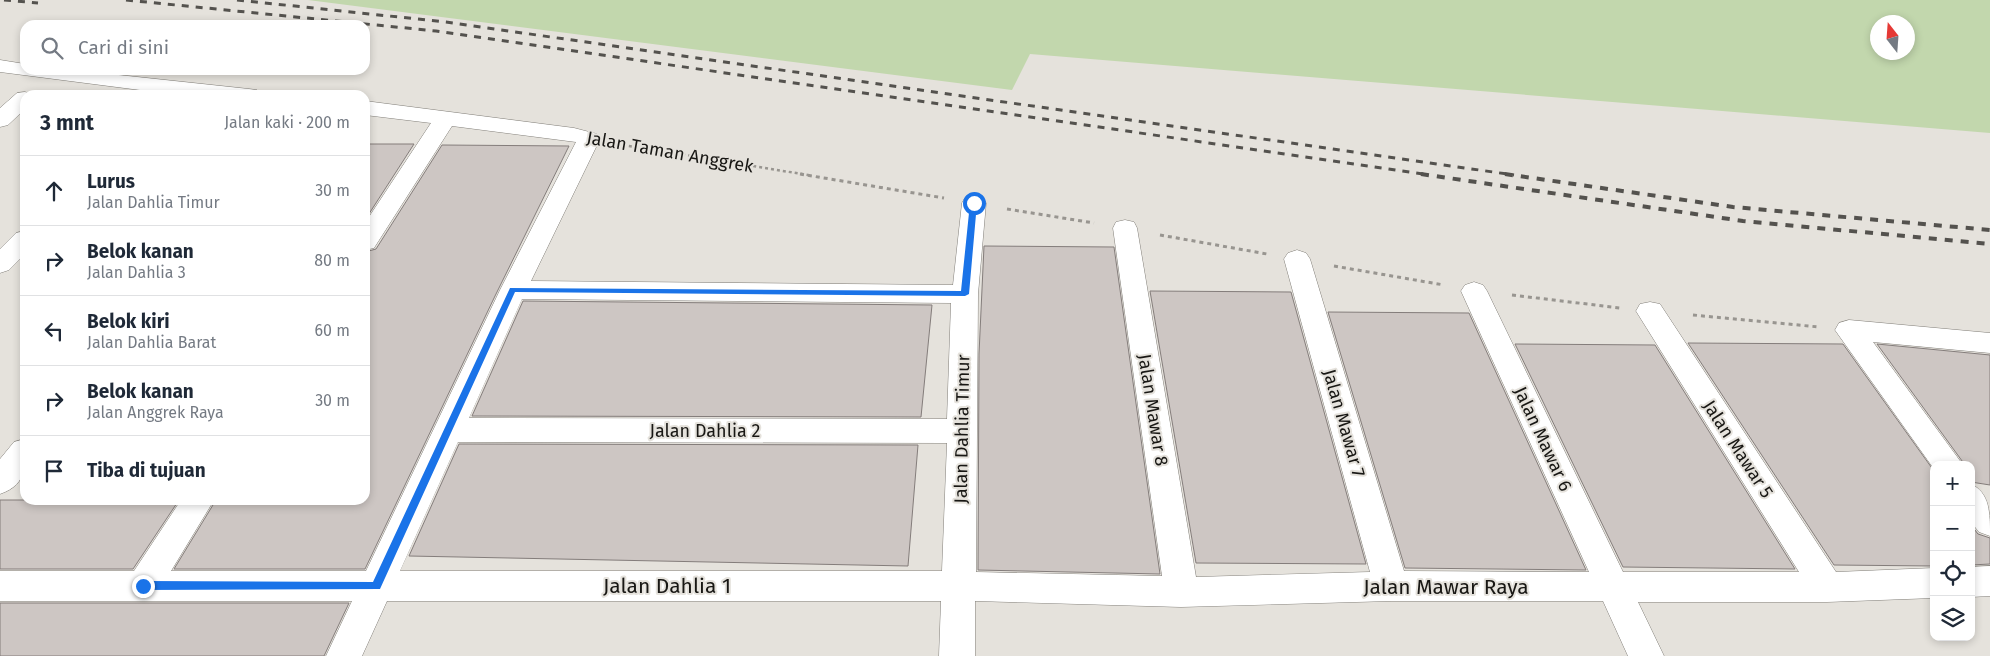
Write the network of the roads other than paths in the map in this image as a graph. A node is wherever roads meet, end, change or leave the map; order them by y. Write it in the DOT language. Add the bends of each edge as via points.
graph roads {
  1 [pos="0,66"];
  2 [pos="20,69"];
  3 [pos="51,75"];
  4 [pos="59,75"];
  5 [pos="34,90"];
  6 [pos="158,90"];
  7 [pos="20,102"];
  8 [pos="370,109"];
  9 [pos="445,119"];
  10 [pos="0,120"];
  11 [pos="974,203"];
  12 [pos="1125,228"];
  13 [pos="370,234"];
  14 [pos="20,243"];
  15 [pos="1297,259"];
  16 [pos="0,264"];
  17 [pos="512,290"];
  18 [pos="1474,291"];
  19 [pos="965,294"];
  20 [pos="1650,311"];
  21 [pos="1990,344"];
  22 [pos="448,430"];
  23 [pos="962,431"];
  24 [pos="20,456"];
  25 [pos="1945,461"];
  26 [pos="0,481"];
  27 [pos="1975,492"];
  28 [pos="1990,494"];
  29 [pos="1975,502"];
  30 [pos="195,505"];
  31 [pos="1990,522"];
  32 [pos="1990,581"];
  33 [pos="1975,582"];
  34 [pos="1930,583"];
  35 [pos="0,586"];
  36 [pos="143,586"];
  37 [pos="376,586"];
  38 [pos="958,586"];
  39 [pos="1392,586"];
  40 [pos="1613,586"];
  41 [pos="1827,587"];
  42 [pos="1181,592"];
  43 [pos="344,656"];
  44 [pos="956,656"];
  45 [pos="1646,656"];
  1 -- 2 [label="street"];
  3 -- 5 [label="street"];
  4 -- 6 [label="street"];
  7 -- 10 [label="street"];
  8 -- 9 [label="street, Jalan Taman Anggrek"];
  9 -- 13 [label="street"];
  9 -- 17 [label="street, Jalan Taman Anggrek" via="574,134 590,139"];
  11 -- 19 [label="street, Jalan Dahlia Timur"];
  12 -- 42 [label="street, Jalan Mawar 8"];
  14 -- 16 [label="street"];
  15 -- 39 [label="street, Jalan Mawar 7"];
  17 -- 19 [label="street"];
  17 -- 22 [label="street"];
  18 -- 40 [label="street, Jalan Mawar 6"];
  19 -- 23 [label="street, Jalan Dahlia Timur"];
  20 -- 41 [label="street, Jalan Mawar 5"];
  21 -- 25 [label="street" via="1849,330"];
  22 -- 23 [label="street, Jalan Dahlia 2"];
  22 -- 37 [label="street"];
  23 -- 38 [label="street, Jalan Dahlia Timur"];
  24 -- 26 [label="street"];
  27 -- 28 [label="street"];
  29 -- 31 [label="street"];
  30 -- 36 [label="street"];
  32 -- 33 [label="street"];
  34 -- 41 [label="street, Jalan Mawar Raya"];
  35 -- 36 [label="street, Jalan Dahlia 1"];
  36 -- 37 [label="street, Jalan Dahlia 1"];
  37 -- 38 [label="street, Jalan Dahlia 1"];
  37 -- 43 [label="street"];
  38 -- 42 [label="street, Jalan Mawar Raya"];
  38 -- 44 [label="street, Jalan Dahlia Timur"];
  39 -- 40 [label="street, Jalan Mawar Raya"];
  39 -- 42 [label="street, Jalan Mawar Raya"];
  40 -- 41 [label="street, Jalan Mawar Raya"];
  40 -- 45 [label="street, Jalan Mawar 6"];
}
